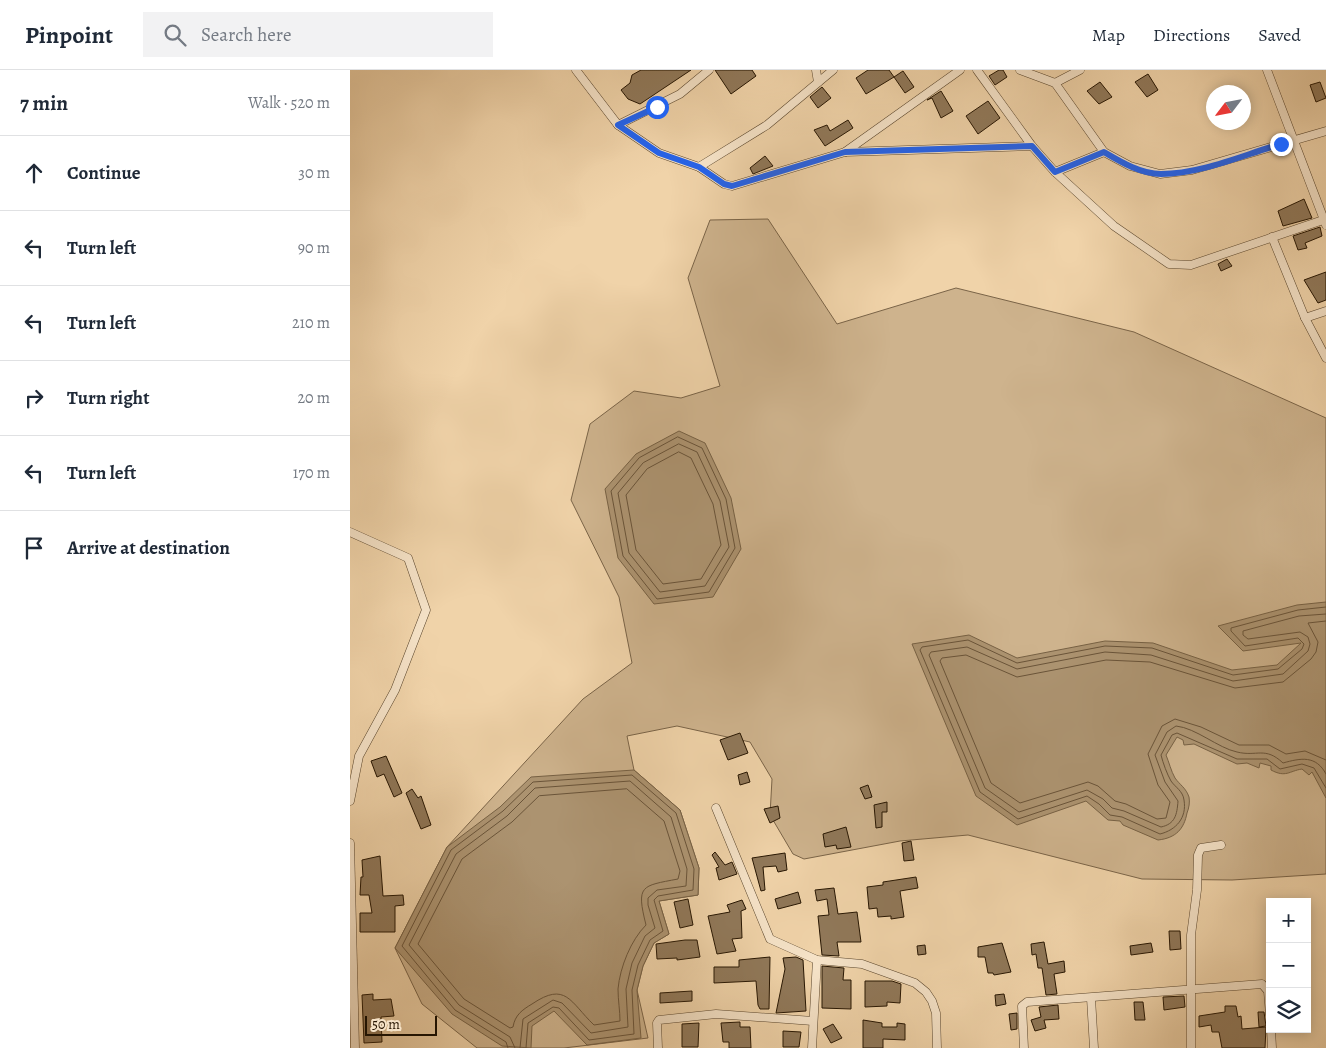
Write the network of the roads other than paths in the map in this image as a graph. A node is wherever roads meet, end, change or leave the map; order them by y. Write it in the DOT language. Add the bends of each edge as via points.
graph roads {
  1 [pos="576,70"];
  2 [pos="709,70"];
  3 [pos="816,70"];
  4 [pos="833,70"];
  5 [pos="960,70"];
  6 [pos="977,70"];
  7 [pos="1020,70"];
  8 [pos="1080,70"];
  9 [pos="1278,70"];
  10 [pos="1268,72"];
  11 [pos="818,82"];
  12 [pos="1055,83"];
  13 [pos="618,125"];
  14 [pos="1326,131"];
  15 [pos="1294,140"];
  16 [pos="1032,146"];
  17 [pos="845,152"];
  18 [pos="1104,152"];
  19 [pos="699,167"];
  20 [pos="1055,172"];
  21 [pos="1325,222"];
  22 [pos="1272,237"];
  23 [pos="1326,311"];
  24 [pos="1305,318"];
  25 [pos="1326,358"];
  26 [pos="350,532"];
  27 [pos="350,801"];
  28 [pos="716,808"];
  29 [pos="350,843"];
  30 [pos="1221,845"];
  31 [pos="817,960"];
  32 [pos="1266,989"];
  33 [pos="1191,990"];
  34 [pos="1090,998"];
  35 [pos="813,1021"];
  36 [pos="1271,1033"];
  37 [pos="355,1048"];
  38 [pos="658,1048"];
  39 [pos="812,1048"];
  40 [pos="937,1048"];
  41 [pos="1024,1048"];
  42 [pos="1094,1048"];
  43 [pos="1191,1048"];
  44 [pos="1272,1048"];
  1 -- 13 [label="street"];
  2 -- 13 [label="street" via="680,94"];
  3 -- 11 [label="street"];
  4 -- 11 [label="street"];
  5 -- 17 [label="street"];
  6 -- 16 [label="street"];
  7 -- 12 [label="street"];
  8 -- 12 [label="street"];
  9 -- 10 [label="street"];
  10 -- 15 [label="street"];
  11 -- 19 [label="street" via="767,125"];
  12 -- 18 [label="street"];
  13 -- 19 [label="street" via="659,153"];
  14 -- 15 [label="street"];
  15 -- 18 [label="street" via="1192,170 1160,174 1130,166"];
  15 -- 21 [label="street"];
  16 -- 17 [label="street"];
  16 -- 20 [label="street"];
  17 -- 19 [label="street" via="732,186"];
  18 -- 20 [label="street"];
  20 -- 22 [label="street" via="1114,226 1169,264 1191,265"];
  21 -- 22 [label="street"];
  22 -- 24 [label="street"];
  23 -- 24 [label="street"];
  24 -- 25 [label="street"];
  26 -- 27 [label="street" via="408,558 426,610 395,690 359,756"];
  28 -- 31 [label="street" via="766,935 774,942"];
  29 -- 37 [label="street"];
  30 -- 33 [label="street" via="1201,848 1198,855 1191,935"];
  31 -- 35 [label="street"];
  31 -- 40 [label="street" via="862,964 915,983 932,1001 936,1013"];
  32 -- 33 [label="street" via="1262,984"];
  33 -- 34 [label="street"];
  33 -- 43 [label="street"];
  34 -- 41 [label="street" via="1024,1003"];
  34 -- 42 [label="street"];
  35 -- 38 [label="street" via="716,1014 659,1020"];
  35 -- 39 [label="street"];
  36 -- 44 [label="street"];
}
